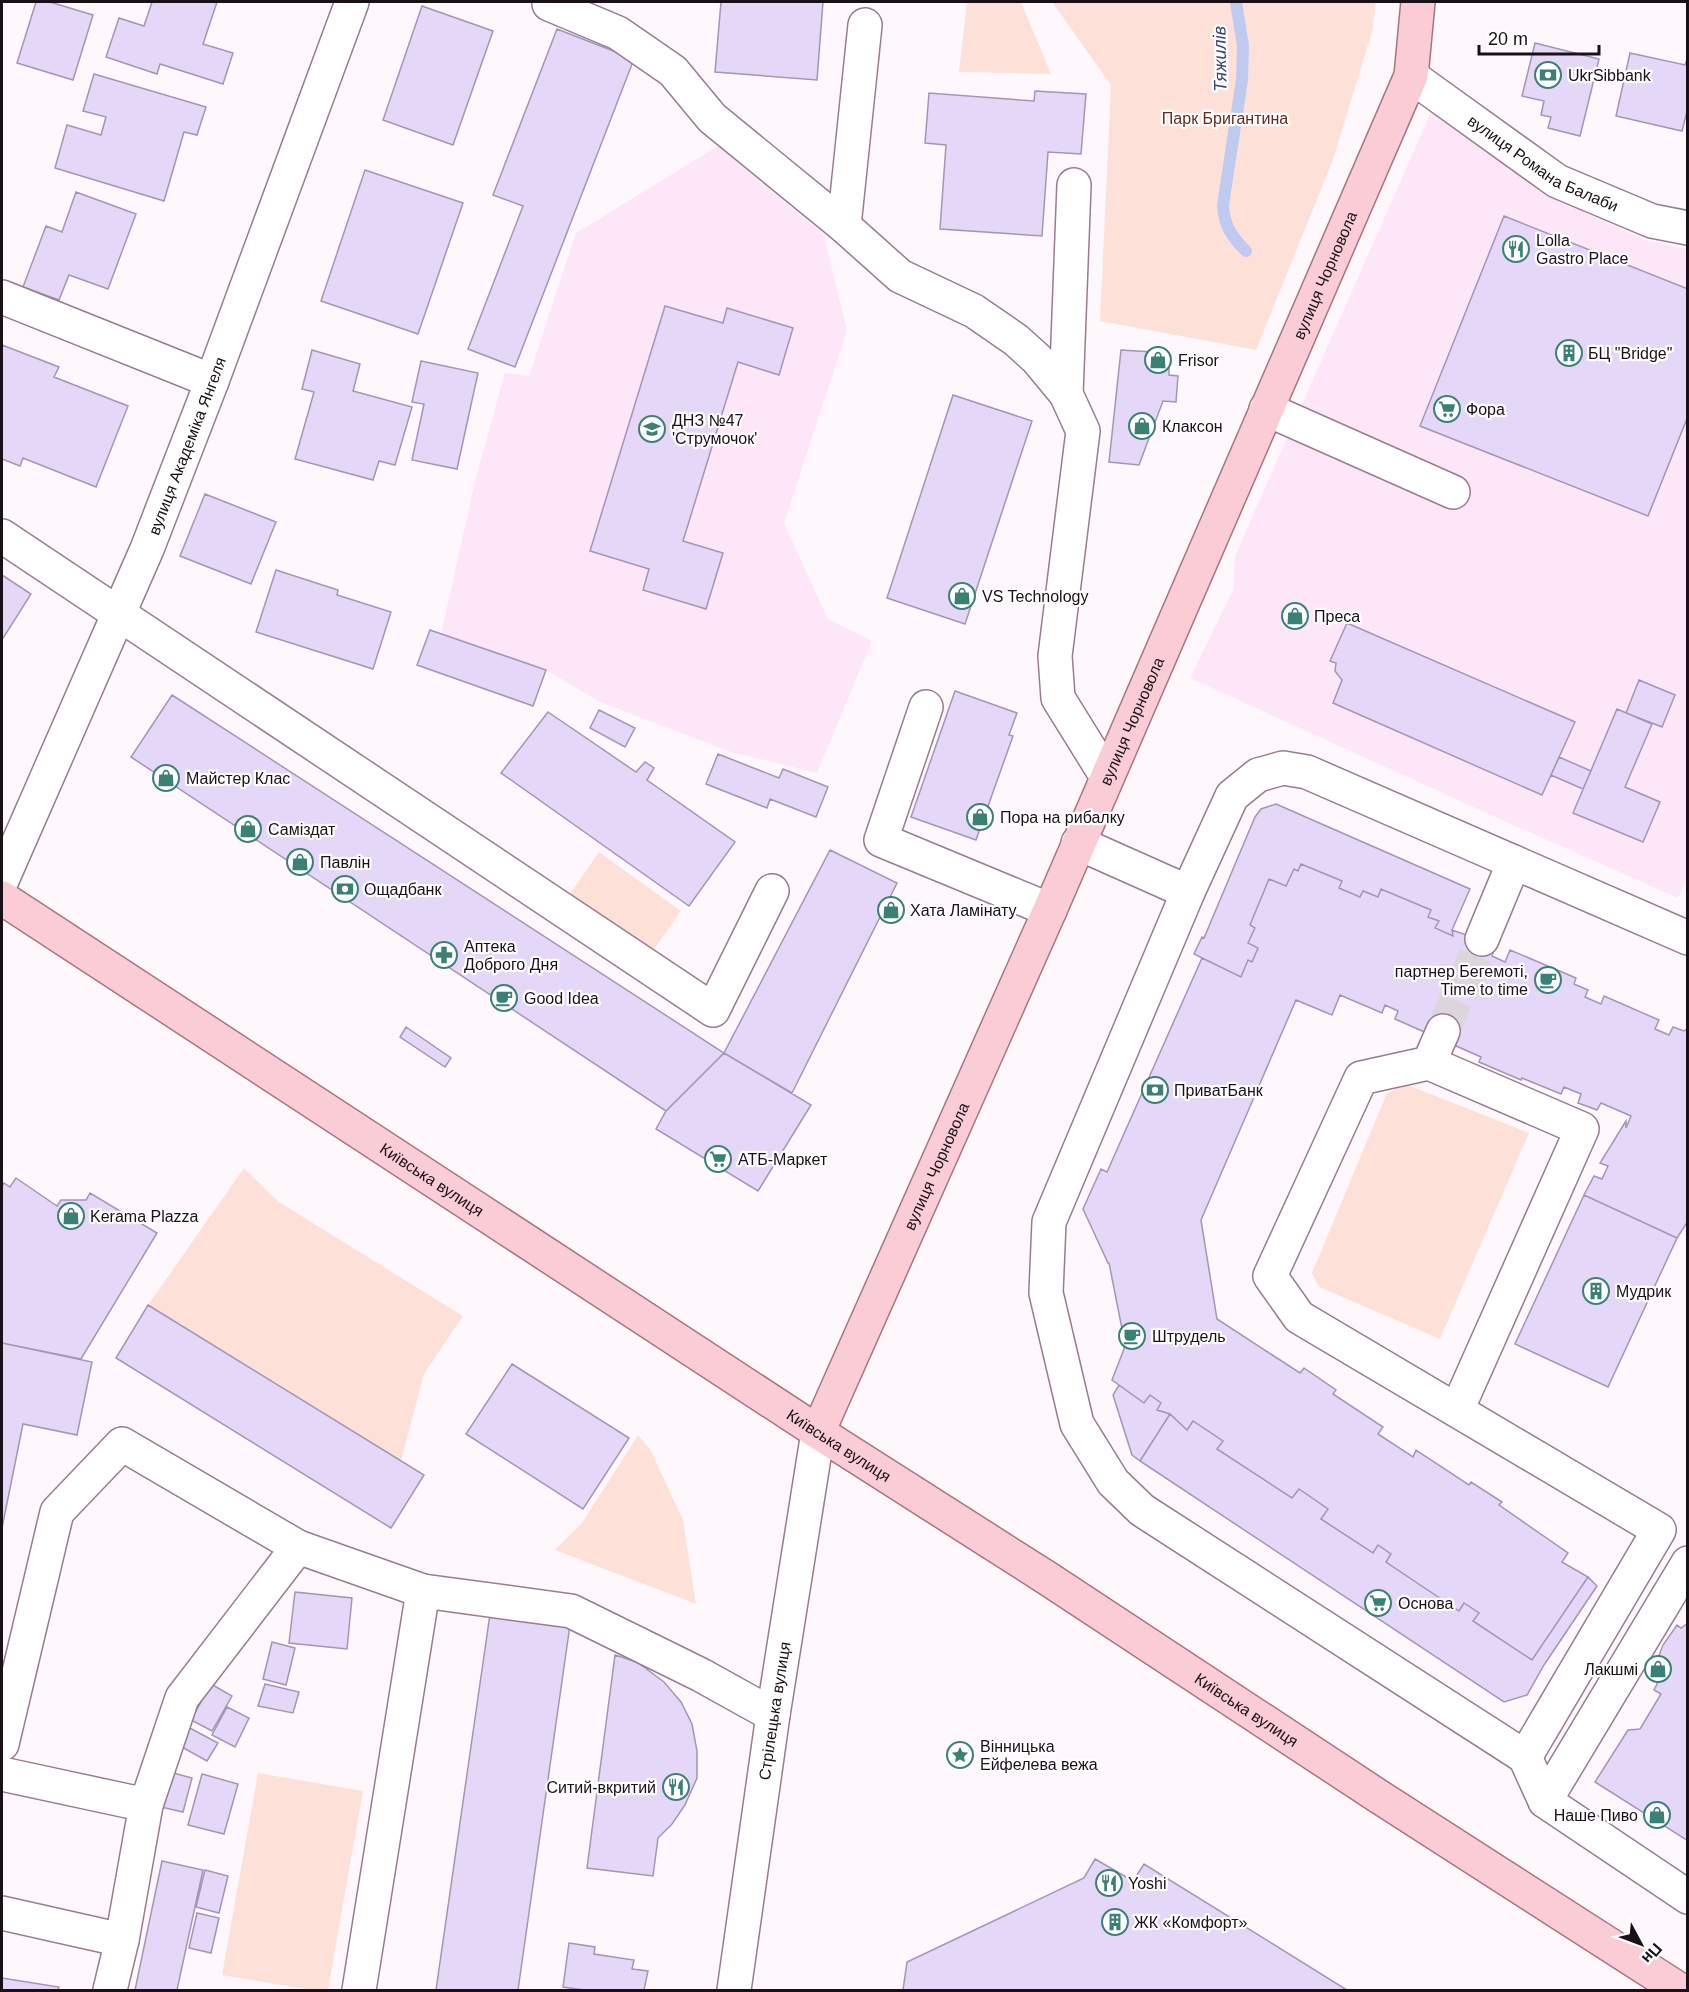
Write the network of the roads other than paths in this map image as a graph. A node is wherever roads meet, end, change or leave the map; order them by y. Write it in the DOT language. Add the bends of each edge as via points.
graph roads {
  1 [pos="352,2"];
  2 [pos="546,2"];
  3 [pos="1419,2"];
  4 [pos="865,25"];
  5 [pos="1411,76"];
  6 [pos="1074,185"];
  7 [pos="844,226"];
  8 [pos="1688,228"];
  9 [pos="2,297"];
  10 [pos="212,381"];
  11 [pos="1066,394"];
  12 [pos="1266,409"];
  13 [pos="1453,492"];
  14 [pos="2,536"];
  15 [pos="118,613"];
  16 [pos="926,707"];
  17 [pos="1107,777"];
  18 [pos="1078,843"];
  19 [pos="1514,862"];
  20 [pos="2,880"];
  21 [pos="772,891"];
  22 [pos="1188,892"];
  23 [pos="2,898"];
  24 [pos="1050,910"];
  25 [pos="1688,938"];
  26 [pos="1482,939"];
  27 [pos="1443,1031"];
  28 [pos="1430,1063"];
  29 [pos="1457,1410"];
  30 [pos="818,1432"];
  31 [pos="298,1547"];
  32 [pos="1688,1563"];
  33 [pos="423,1591"];
  34 [pos="773,1715"];
  35 [pos="2,1744"];
  36 [pos="1525,1757"];
  37 [pos="2,1774"];
  38 [pos="1545,1801"];
  39 [pos="146,1805"];
  40 [pos="1688,1897"];
  41 [pos="2,1913"];
  42 [pos="122,1940"];
  43 [pos="110,1990"];
  44 [pos="359,1990"];
  45 [pos="734,1990"];
  46 [pos="1680,1990"];
  1 -- 10 [label="street, вулиця Академіка Янгеля"];
  2 -- 7 [label="street" via="618,33 673,71 712,118"];
  3 -- 5 [label="main road, вулиця Чорновола"];
  4 -- 7 [label="street"];
  5 -- 8 [label="street, вулиця Романа Балаби" via="1557,181 1652,221"];
  5 -- 12 [label="main road, вулиця Чорновола"];
  6 -- 11 [label="street"];
  7 -- 11 [label="street" via="900,276 974,311 1016,340"];
  9 -- 10 [label="street"];
  10 -- 15 [label="street, вулиця Академіка Янгеля"];
  11 -- 17 [label="street" via="1083,431 1055,656 1058,698"];
  12 -- 13 [label="street"];
  12 -- 17 [label="main road, вулиця Чорновола"];
  14 -- 15 [label="street"];
  15 -- 20 [label="street, вулиця Академіка Янгеля"];
  15 -- 21 [label="street" via="713,1010"];
  16 -- 24 [label="street" via="881,840"];
  17 -- 18 [label="main road, вулиця Чорновола"];
  18 -- 22 [label="street"];
  18 -- 24 [label="main road, вулиця Чорновола"];
  19 -- 22 [label="street" via="1307,772 1283,768 1258,776 1232,796"];
  19 -- 25 [label="street"];
  19 -- 26 [label="street"];
  22 -- 36 [label="street" via="1048,1222 1046,1293 1077,1424 1113,1482 1142,1510"];
  23 -- 30 [label="main road, Київська вулиця"];
  24 -- 30 [label="main road, вулиця Чорновола"];
  27 -- 28 [label="street"];
  28 -- 29 [label="street" via="1582,1129"];
  28 -- 29 [label="street" via="1361,1078 1270,1276 1299,1317"];
  29 -- 36 [label="street" via="1659,1530"];
  30 -- 34 [label="street, Стрілецька вулиця"];
  30 -- 46 [label="main road, Київська вулиця"];
  31 -- 33 [label="street"];
  31 -- 35 [label="street" via="122,1444 57,1512"];
  31 -- 39 [label="street" via="182,1698"];
  32 -- 38 [label="street"];
  33 -- 34 [label="street" via="572,1611"];
  33 -- 44 [label="street"];
  34 -- 45 [label="street, Стрілецька вулиця"];
  36 -- 38 [label="street"];
  37 -- 39 [label="street"];
  38 -- 40 [label="street"];
  39 -- 42 [label="street"];
  41 -- 42 [label="street"];
  42 -- 43 [label="street"];
}
